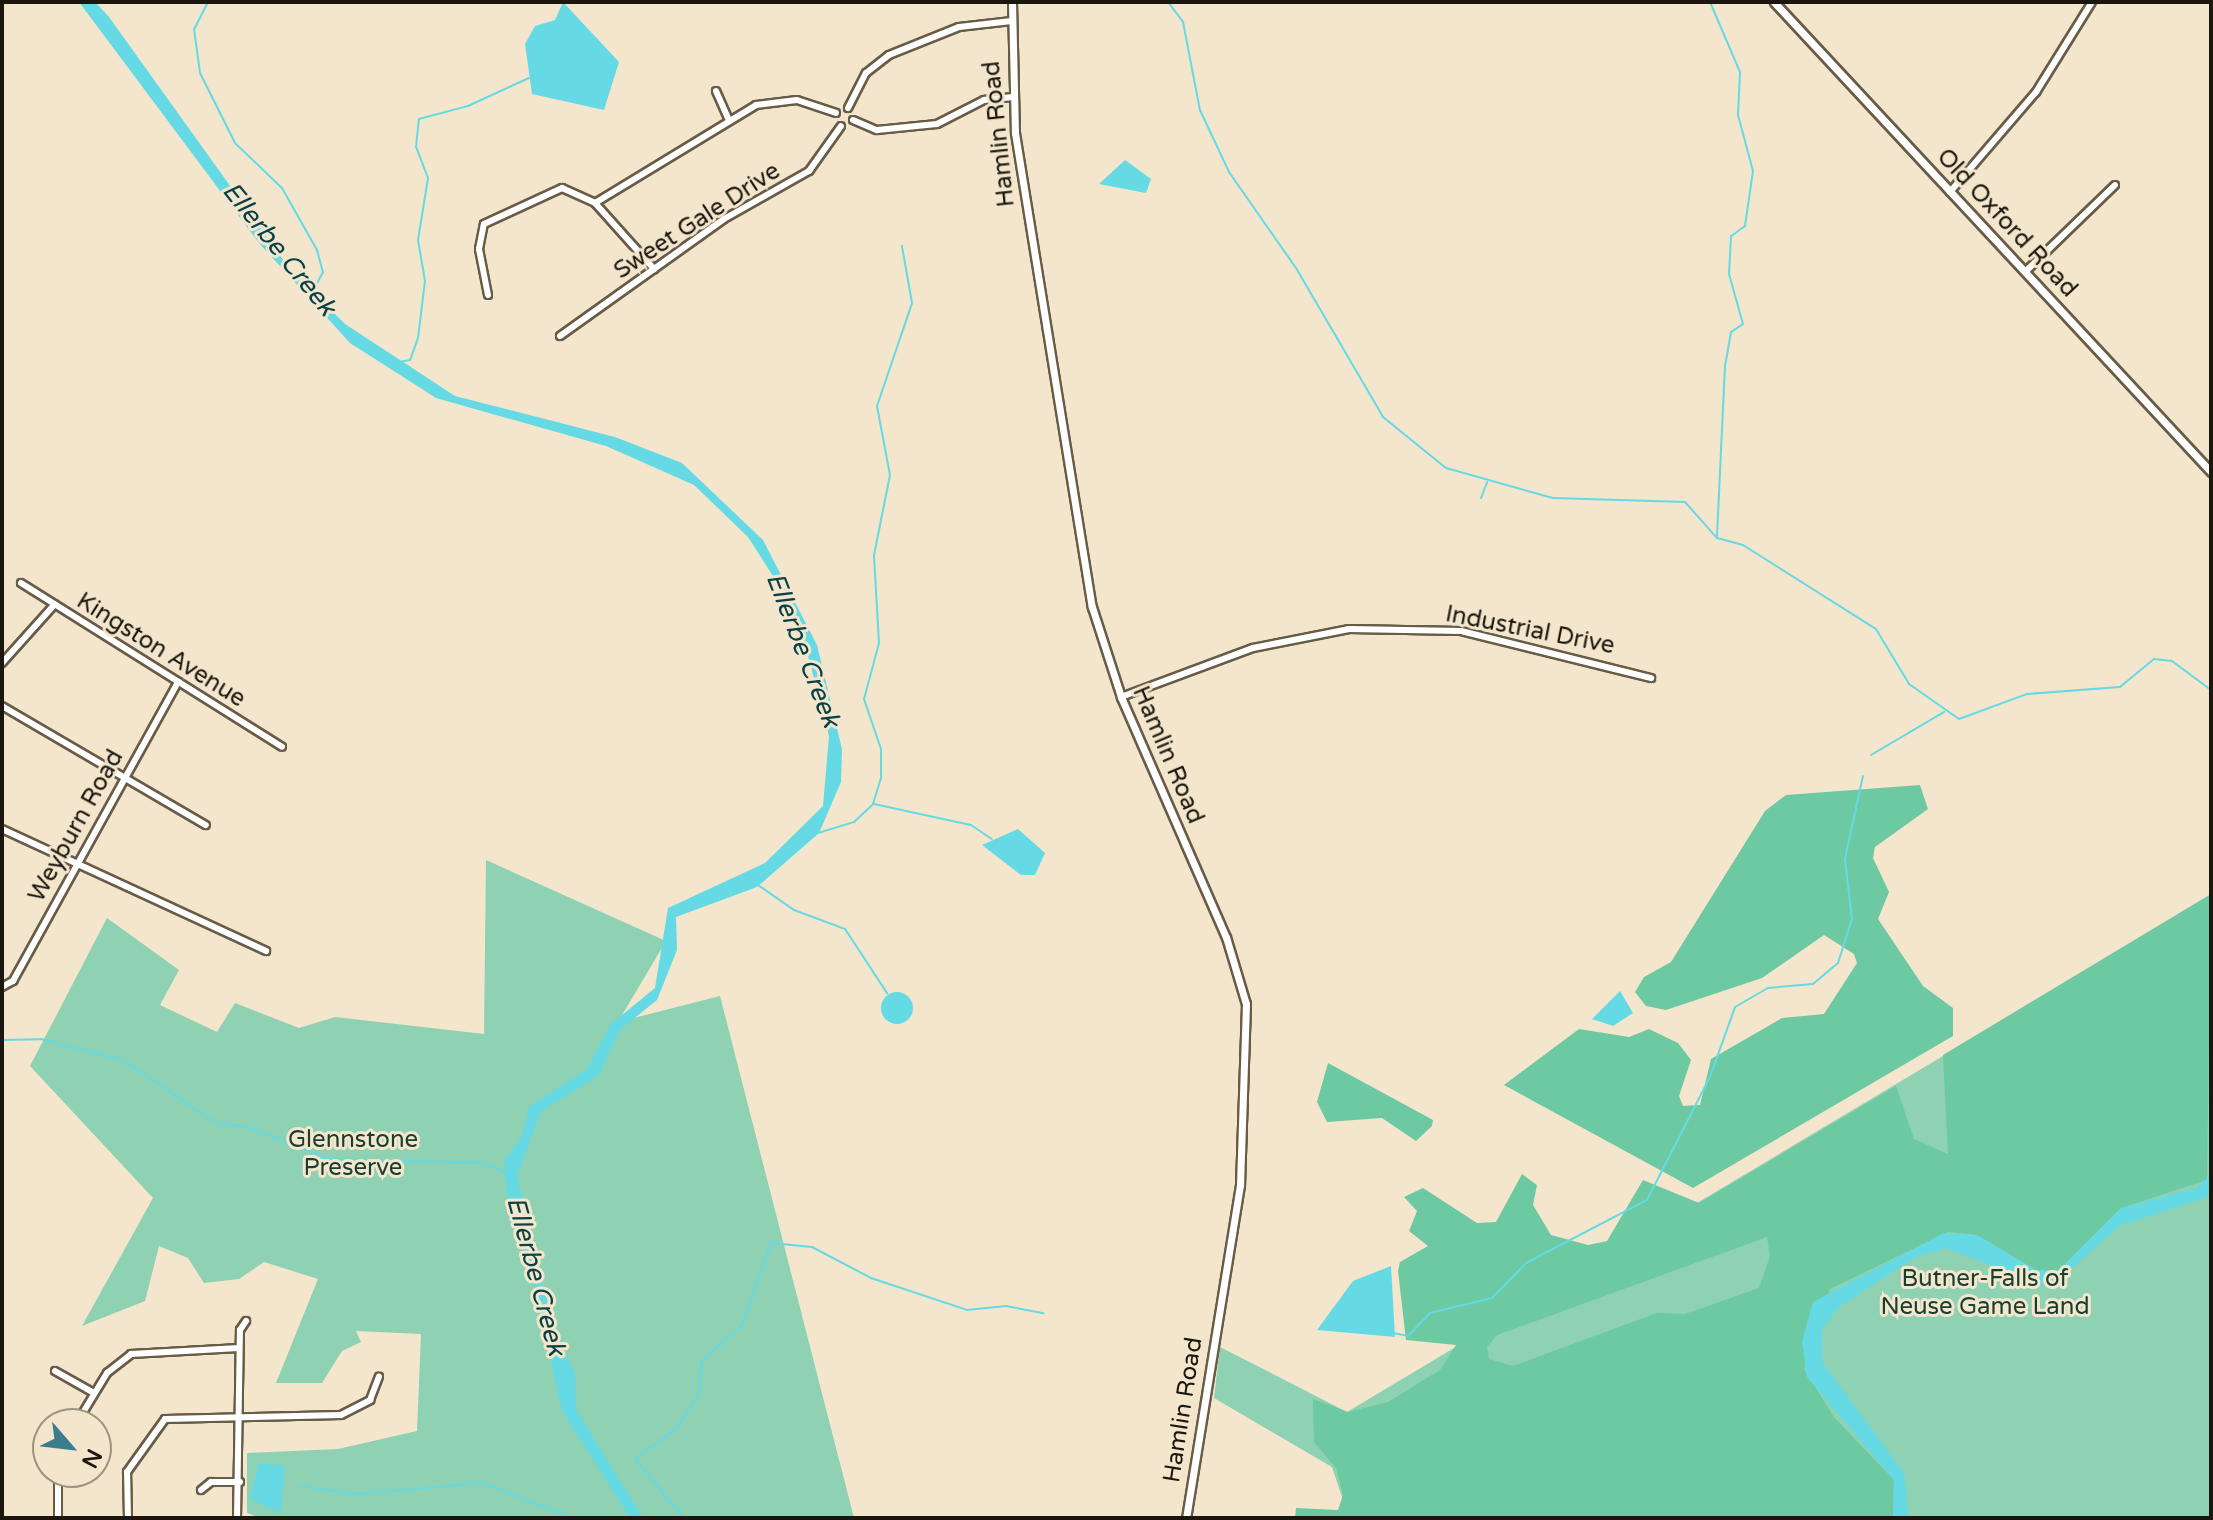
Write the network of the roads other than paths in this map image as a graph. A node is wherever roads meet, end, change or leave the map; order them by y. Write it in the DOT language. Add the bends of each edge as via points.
graph roads {
  1 [pos="1012,2"];
  2 [pos="1774,2"];
  3 [pos="2092,2"];
  4 [pos="1012,21"];
  5 [pos="716,91"];
  6 [pos="1011,97"];
  7 [pos="848,108"];
  8 [pos="836,113"];
  9 [pos="728,118"];
  10 [pos="853,120"];
  11 [pos="841,126"];
  12 [pos="2115,185"];
  13 [pos="1950,192"];
  14 [pos="595,203"];
  15 [pos="654,269"];
  16 [pos="2025,272"];
  17 [pos="488,295"];
  18 [pos="560,336"];
  19 [pos="2211,472"];
  20 [pos="21,583"];
  21 [pos="55,604"];
  22 [pos="2,663"];
  23 [pos="1651,678"];
  24 [pos="178,682"];
  25 [pos="1121,697"];
  26 [pos="2,706"];
  27 [pos="282,747"];
  28 [pos="123,777"];
  29 [pos="206,825"];
  30 [pos="2,829"];
  31 [pos="72,866"];
  32 [pos="266,951"];
  33 [pos="5,987"];
  34 [pos="246,1321"];
  35 [pos="239,1348"];
  36 [pos="55,1371"];
  37 [pos="379,1377"];
  38 [pos="94,1393"];
  39 [pos="85,1408"];
  40 [pos="240,1416"];
  41 [pos="240,1482"];
  42 [pos="58,1488"];
  43 [pos="201,1490"];
  44 [pos="58,1518"];
  45 [pos="128,1518"];
  46 [pos="237,1518"];
  47 [pos="1186,1518"];
  1 -- 4 [label="street, Hamlin Road"];
  2 -- 13 [label="street, Old Oxford Road"];
  3 -- 13 [label="street" via="2024,107"];
  4 -- 6 [label="street, Hamlin Road"];
  4 -- 7 [label="street" via="951,30 889,55 866,73"];
  5 -- 9 [label="street"];
  6 -- 10 [label="street" via="984,100 937,124 877,130"];
  6 -- 25 [label="street, Hamlin Road" via="1085,572"];
  7 -- 8 [label="street"];
  7 -- 10 [label="street"];
  8 -- 9 [label="street" via="788,99"];
  8 -- 11 [label="street"];
  9 -- 14 [label="street"];
  10 -- 11 [label="street"];
  11 -- 15 [label="street, Sweet Gale Drive" via="809,171"];
  12 -- 16 [label="street"];
  13 -- 16 [label="street, Old Oxford Road"];
  14 -- 15 [label="street"];
  14 -- 17 [label="street" via="562,188 488,219 479,249"];
  15 -- 18 [label="street, Sweet Gale Drive"];
  16 -- 19 [label="street, Old Oxford Road"];
  20 -- 21 [label="street, Kingston Avenue"];
  21 -- 22 [label="street"];
  21 -- 24 [label="street, Kingston Avenue"];
  23 -- 25 [label="street, Industrial Drive" via="1461,631 1349,629 1253,648"];
  24 -- 27 [label="street, Kingston Avenue"];
  24 -- 28 [label="street, Weyburn Road"];
  25 -- 47 [label="street, Hamlin Road" via="1226,937 1246,1004 1240,1185"];
  26 -- 28 [label="street"];
  28 -- 29 [label="street"];
  28 -- 31 [label="street, Weyburn Road"];
  30 -- 31 [label="street"];
  31 -- 32 [label="street"];
  31 -- 33 [label="street, Weyburn Road"];
  34 -- 35 [label="street"];
  35 -- 38 [label="street" via="139,1352 113,1366"];
  35 -- 40 [label="street"];
  36 -- 38 [label="street"];
  37 -- 40 [label="street" via="375,1395 346,1414"];
  38 -- 39 [label="street"];
  40 -- 41 [label="street"];
  40 -- 45 [label="street" via="187,1415 157,1425 127,1472"];
  41 -- 43 [label="street" via="211,1482"];
  41 -- 46 [label="street"];
  42 -- 44 [label="street"];
}
